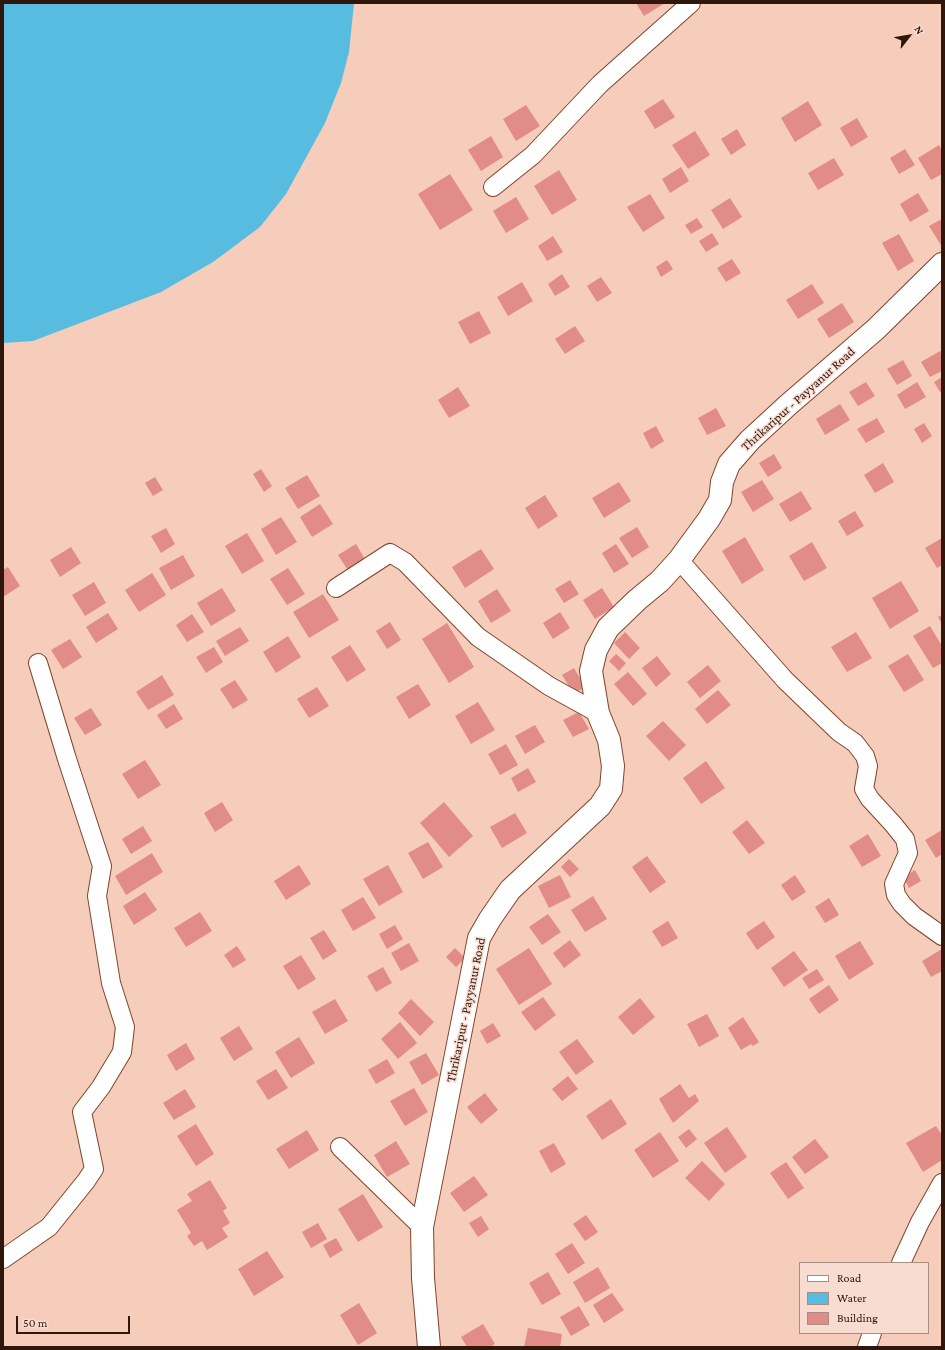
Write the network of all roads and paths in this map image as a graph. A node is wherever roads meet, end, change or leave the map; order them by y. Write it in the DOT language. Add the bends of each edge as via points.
graph roads {
  1 [pos="691,3"];
  2 [pos="493,187"];
  3 [pos="942,264"];
  4 [pos="680,560"];
  5 [pos="336,588"];
  6 [pos="38,663"];
  7 [pos="598,713"];
  8 [pos="942,936"];
  9 [pos="340,1147"];
  10 [pos="942,1183"];
  11 [pos="422,1227"];
  12 [pos="3,1259"];
  13 [pos="901,1262"];
  14 [pos="872,1334"];
  15 [pos="429,1347"];
  16 [pos="867,1347"];
  1 -- 2 [label="street" via="600,84 533,155"];
  3 -- 4 [label="main road, Thrikaripur - Payyanur Road" via="876,329 788,405 734,458 722,482 720,500"];
  4 -- 7 [label="main road, Thrikaripur - Payyanur Road" via="608,628 596,650 591,671"];
  4 -- 8 [label="street" via="785,680 839,732 855,743 865,756 868,766 864,789 905,840 908,853 894,884 896,895 914,916"];
  5 -- 7 [label="street" via="390,553 405,562 478,637 549,686"];
  6 -- 12 [label="street" via="102,866 97,896 111,983 126,1026 122,1052 102,1086 82,1112 94,1170 49,1227"];
  7 -- 11 [label="main road, Thrikaripur - Payyanur Road" via="609,740 613,766 611,789 600,806 510,890 480,938"];
  9 -- 11 [label="street"];
  10 -- 13 [label="street"];
  11 -- 15 [label="main road, Thrikaripur - Payyanur Road"];
  14 -- 16 [label="street"];
}
